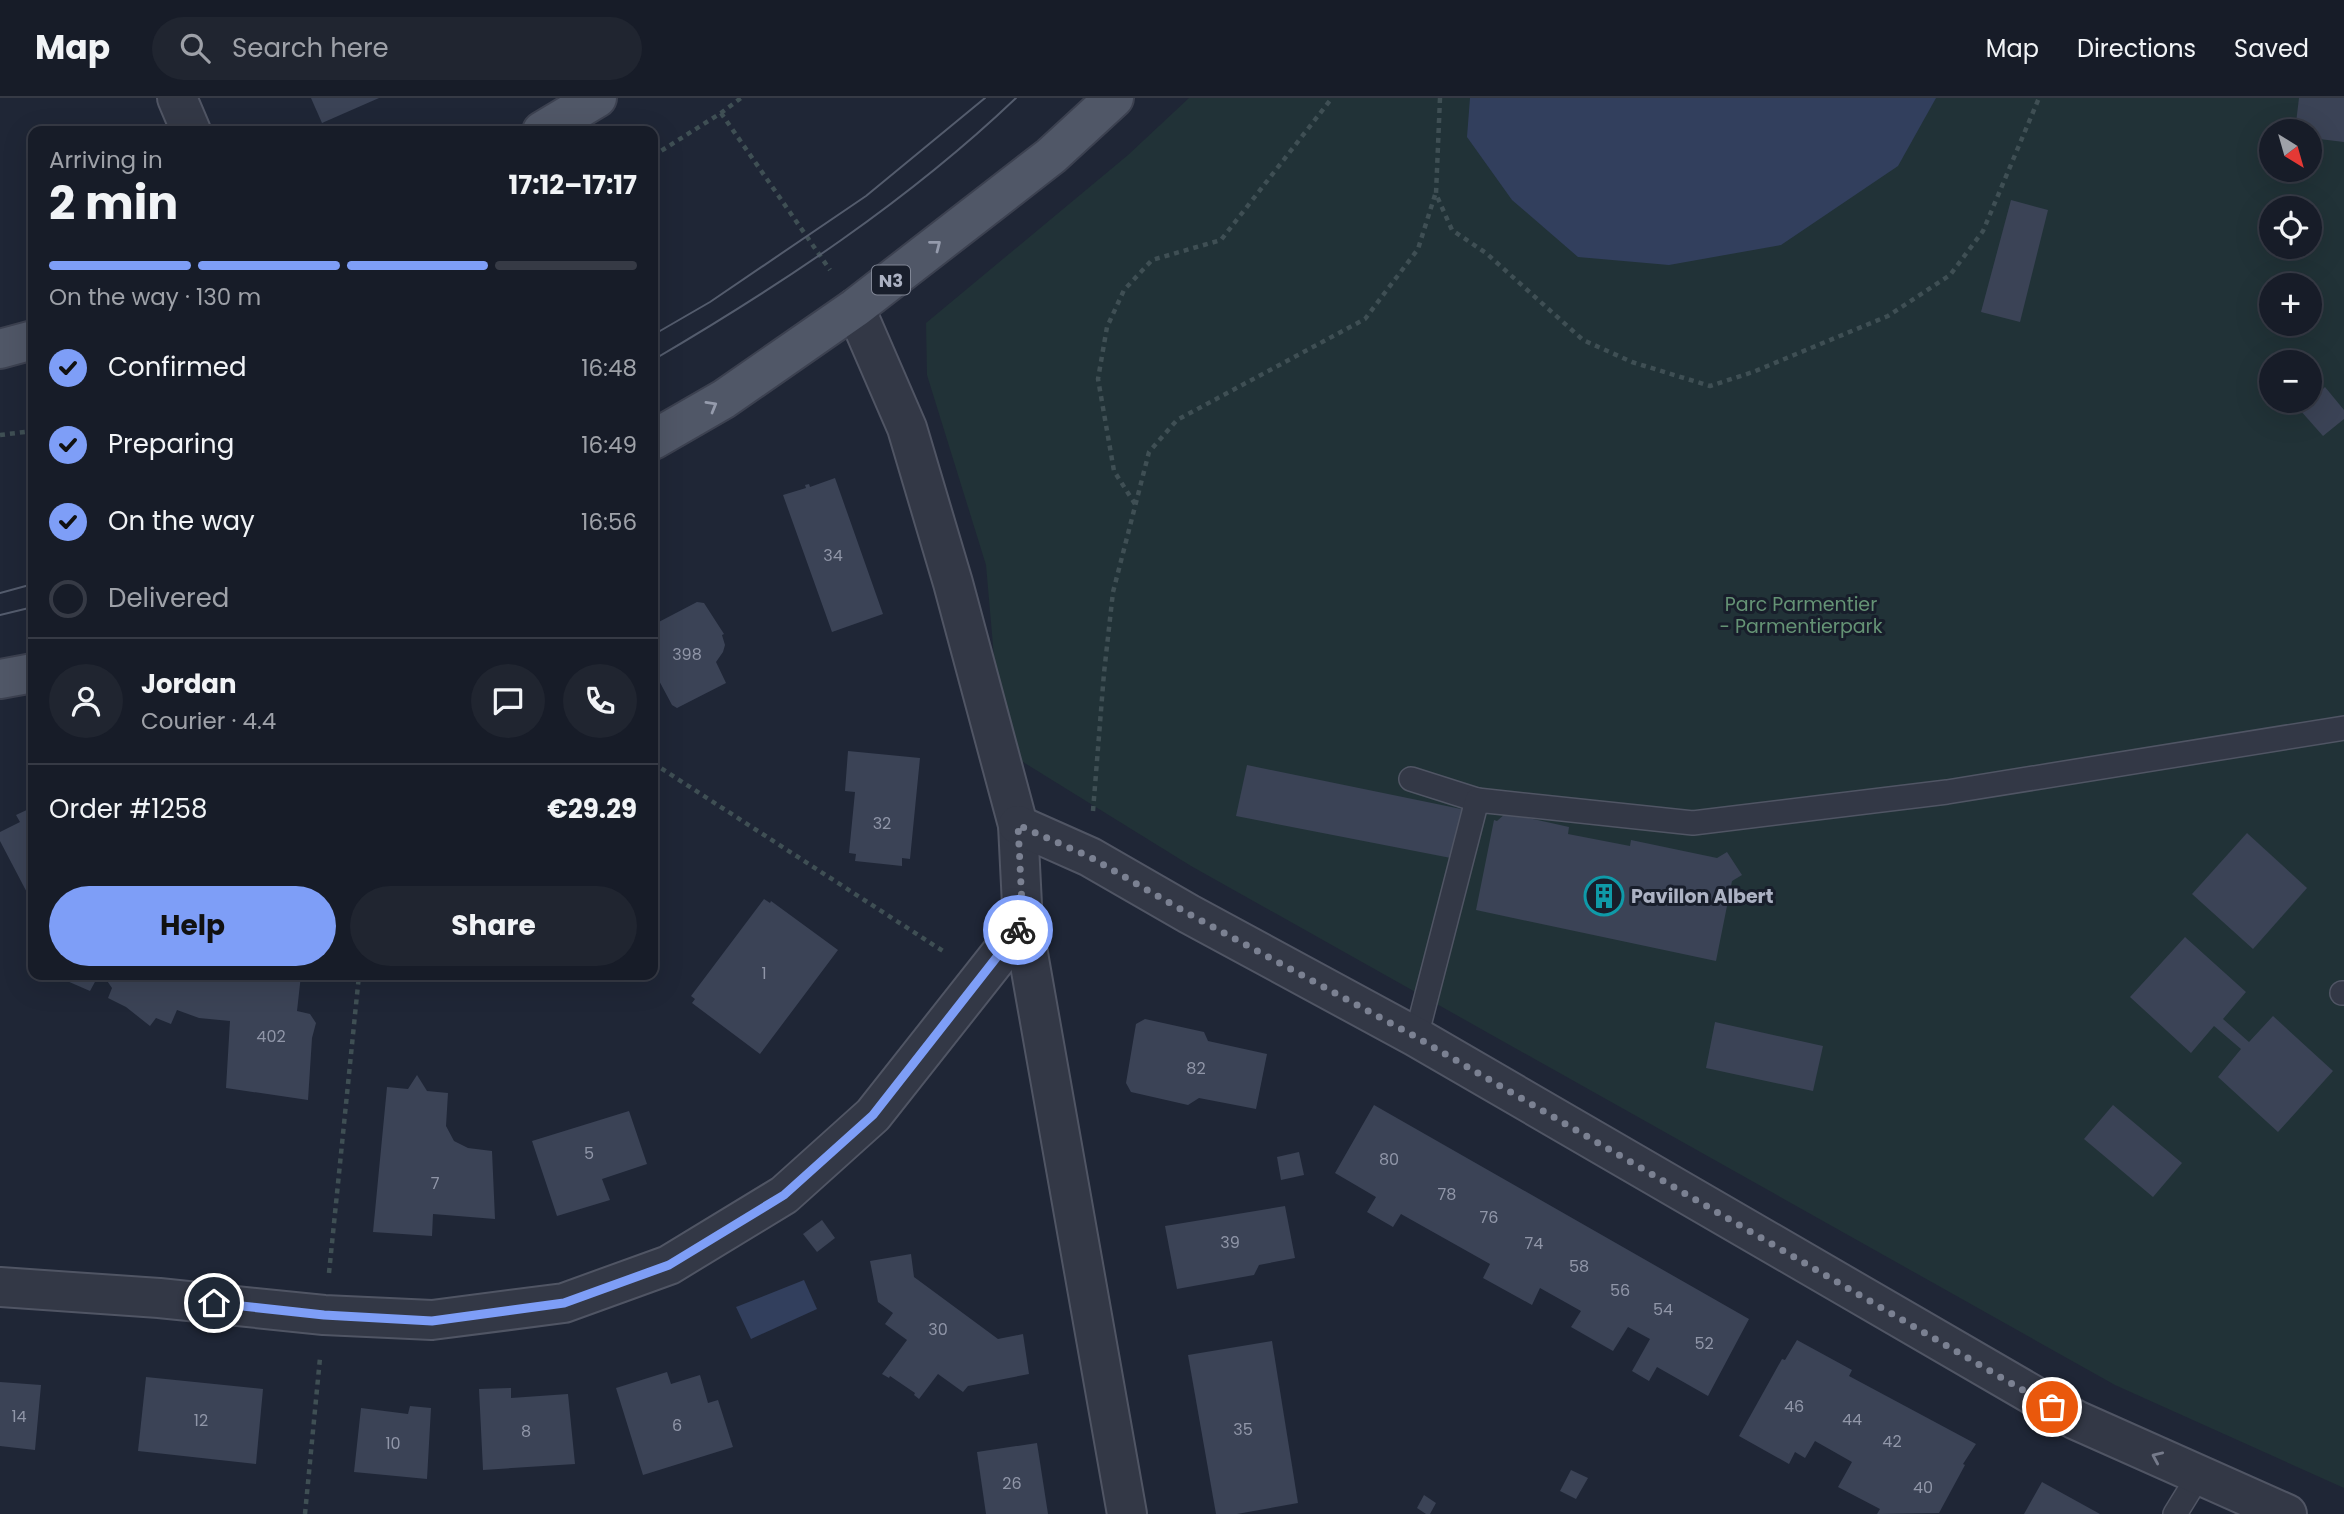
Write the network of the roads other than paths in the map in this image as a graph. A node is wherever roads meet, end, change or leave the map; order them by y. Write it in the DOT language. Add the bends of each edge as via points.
graph roads {
  1 [pos="177,98"];
  2 [pos="597,98"];
  3 [pos="1114,98"];
  4 [pos="189,126"];
  5 [pos="550,126"];
  6 [pos="855,308"];
  7 [pos="28,341"];
  8 [pos="0,349"];
  9 [pos="658,437"];
  10 [pos="28,674"];
  11 [pos="0,679"];
  12 [pos="2344,728"];
  13 [pos="1411,779"];
  14 [pos="1477,800"];
  15 [pos="1018,825"];
  16 [pos="1023,925"];
  17 [pos="1416,1037"];
  18 [pos="0,1287"];
  19 [pos="2199,1475"];
  20 [pos="1127,1514"];
  21 [pos="2175,1514"];
  22 [pos="2287,1514"];
  1 -- 4 [label="street"];
  2 -- 5 [label="main road"];
  6 -- 3 [label="main road, N3, one-way" via="1051,156"];
  9 -- 6 [label="main road, N3, one-way" via="724,399"];
  6 -- 15 [label="street" via="907,428"];
  7 -- 8 [label="main road"];
  10 -- 11 [label="main road"];
  12 -- 14 [label="lane" via="1947,792 1693,823"];
  13 -- 14 [label="lane"];
  14 -- 17 [label="lane"];
  15 -- 16 [label="street"];
  15 -- 17 [label="street" via="1090,857"];
  16 -- 18 [label="street" via="873,1115 784,1195 669,1265 564,1303 432,1321"];
  16 -- 20 [label="street"];
  19 -- 17 [label="street, one-way" via="2076,1420"];
  19 -- 21 [label="lane"];
  19 -- 22 [label="street"];
}
